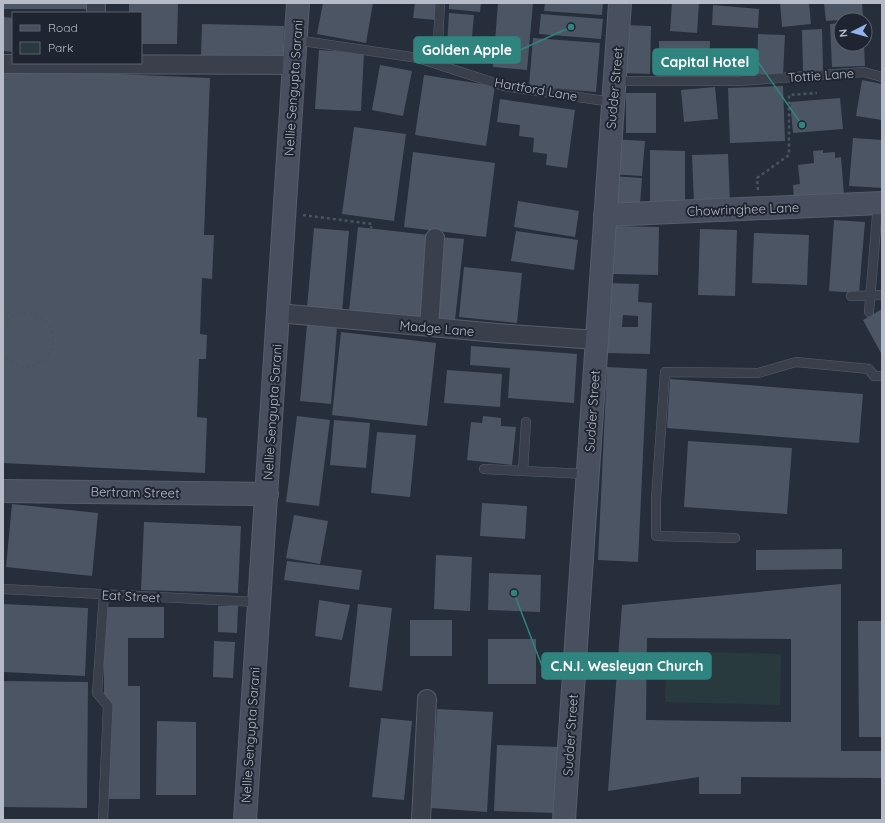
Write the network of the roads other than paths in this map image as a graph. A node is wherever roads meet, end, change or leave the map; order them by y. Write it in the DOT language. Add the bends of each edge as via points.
graph roads {
  1 [pos="298,3"];
  2 [pos="440,3"];
  3 [pos="620,3"];
  4 [pos="296,40"];
  5 [pos="437,63"];
  6 [pos="3,64"];
  7 [pos="96,64"];
  8 [pos="294,65"];
  9 [pos="882,77"];
  10 [pos="615,81"];
  11 [pos="612,102"];
  12 [pos="880,203"];
  13 [pos="605,215"];
  14 [pos="435,238"];
  15 [pos="872,295"];
  16 [pos="882,295"];
  17 [pos="851,296"];
  18 [pos="869,312"];
  19 [pos="278,313"];
  20 [pos="429,327"];
  21 [pos="596,340"];
  22 [pos="882,376"];
  23 [pos="526,422"];
  24 [pos="484,469"];
  25 [pos="523,471"];
  26 [pos="588,474"];
  27 [pos="3,491"];
  28 [pos="267,494"];
  29 [pos="735,538"];
  30 [pos="3,589"];
  31 [pos="104,594"];
  32 [pos="258,602"];
  33 [pos="427,699"];
  34 [pos="103,820"];
  35 [pos="244,820"];
  36 [pos="420,820"];
  37 [pos="564,820"];
  1 -- 4 [label="street, Nellie Sengupta Sarani"];
  2 -- 5 [label="lane"];
  3 -- 10 [label="street, Sudder Street"];
  4 -- 5 [label="lane, Hartford Lane"];
  4 -- 8 [label="street, Nellie Sengupta Sarani"];
  5 -- 11 [label="lane, Hartford Lane" via="504,86"];
  6 -- 7 [label="street"];
  7 -- 8 [label="street"];
  8 -- 19 [label="street, Nellie Sengupta Sarani"];
  9 -- 10 [label="lane, Tottie Lane" via="864,72 738,81"];
  10 -- 11 [label="street, Sudder Street"];
  11 -- 13 [label="street, Sudder Street"];
  12 -- 13 [label="street, Chowringhee Lane"];
  12 -- 15 [label="lane"];
  13 -- 21 [label="street, Sudder Street"];
  14 -- 20 [label="street"];
  15 -- 16 [label="lane"];
  15 -- 17 [label="lane"];
  15 -- 18 [label="lane"];
  19 -- 20 [label="street, Madge Lane"];
  19 -- 28 [label="street, Nellie Sengupta Sarani"];
  20 -- 21 [label="street, Madge Lane"];
  21 -- 26 [label="street, Sudder Street"];
  22 -- 29 [label="lane" via="874,376 869,369 796,362 758,373 664,372 656,536"];
  23 -- 25 [label="lane"];
  24 -- 25 [label="lane"];
  25 -- 26 [label="lane"];
  26 -- 37 [label="street, Sudder Street"];
  27 -- 28 [label="street, Bertram Street"];
  28 -- 32 [label="street, Nellie Sengupta Sarani"];
  30 -- 31 [label="lane, Eat Street"];
  31 -- 32 [label="lane, Eat Street"];
  31 -- 34 [label="lane" via="97,693 108,706"];
  32 -- 35 [label="street, Nellie Sengupta Sarani"];
  33 -- 36 [label="street"];
}
